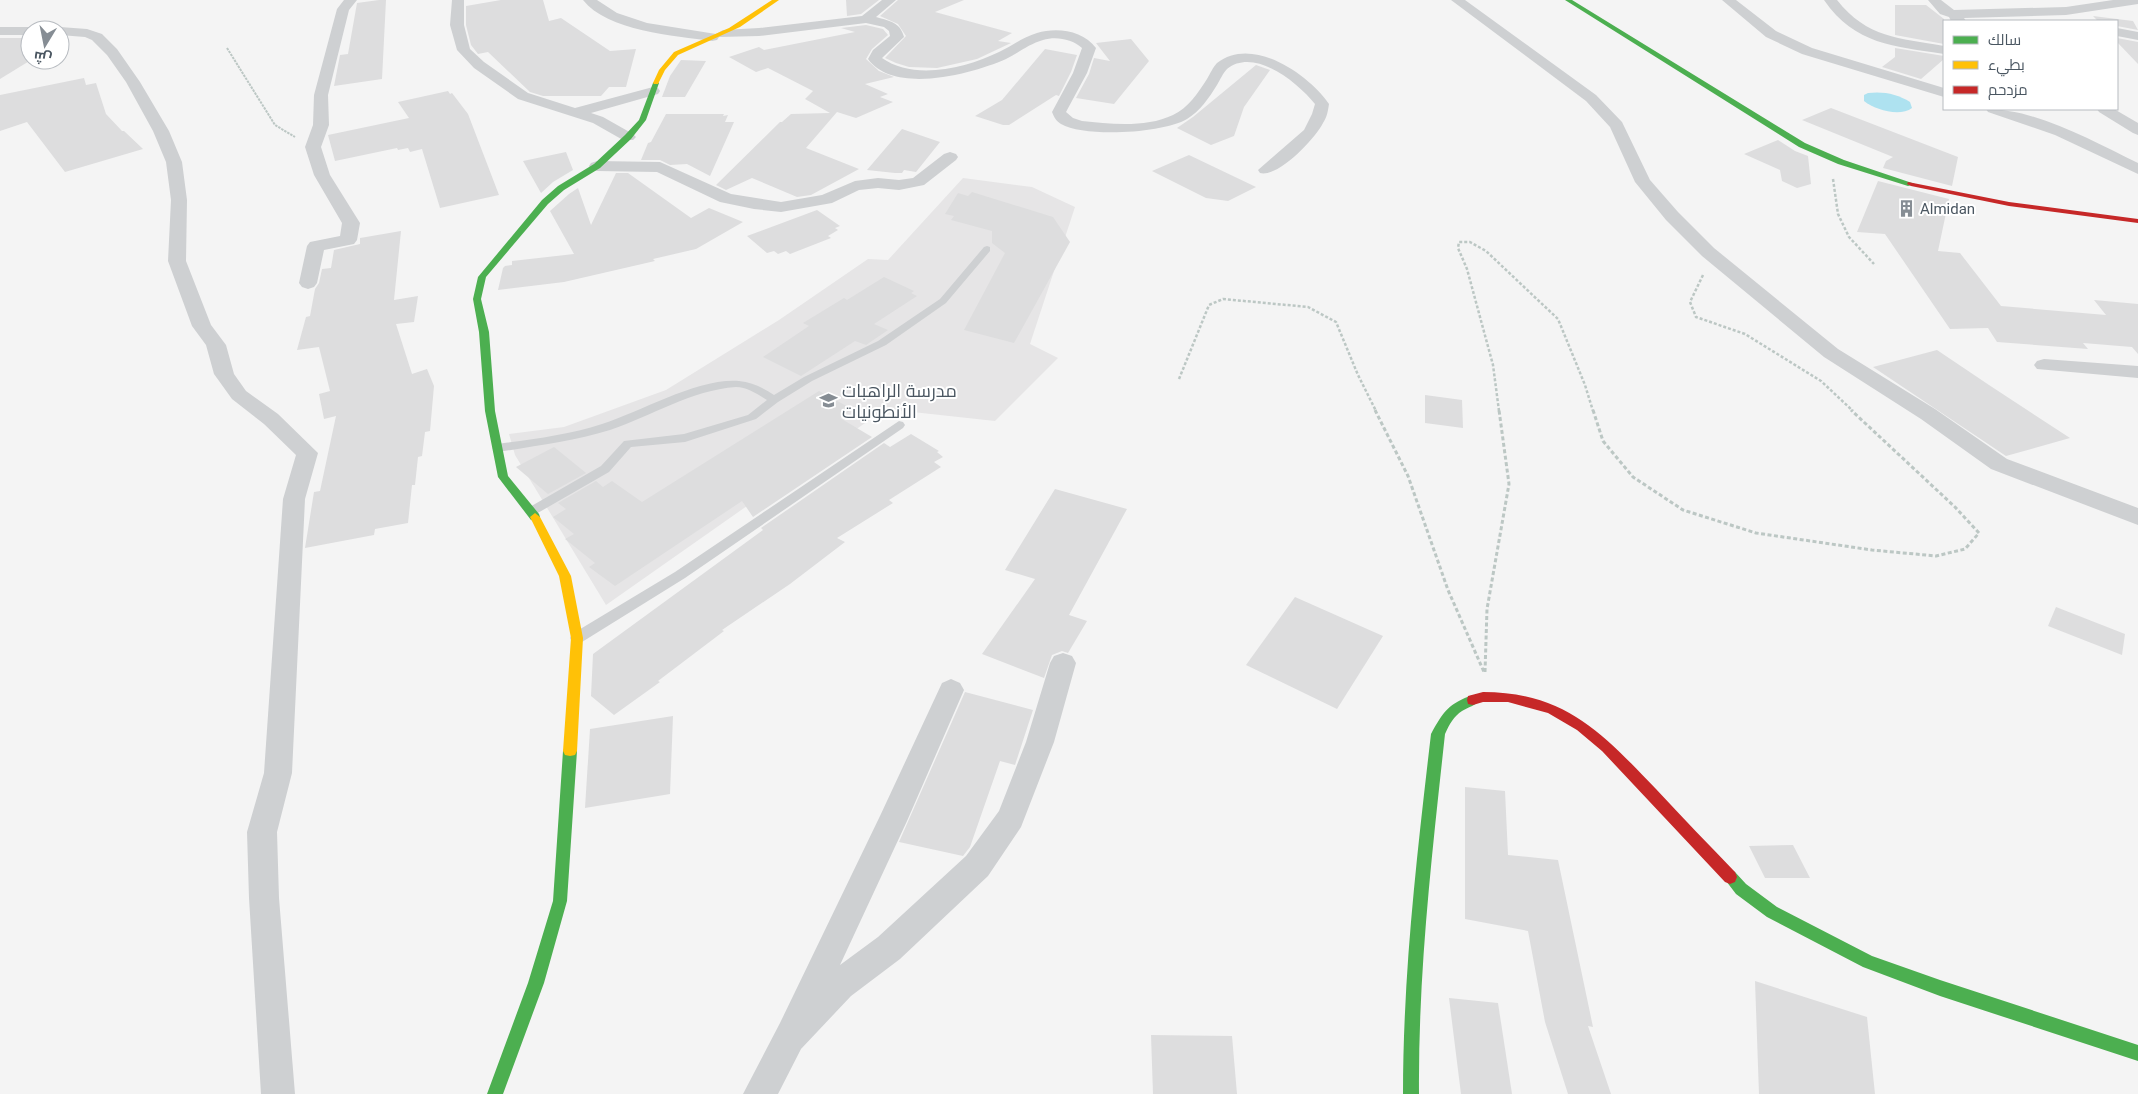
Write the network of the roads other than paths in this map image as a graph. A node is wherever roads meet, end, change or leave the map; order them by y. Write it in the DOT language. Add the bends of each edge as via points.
graph roads {
  1 [pos="350,0"];
  2 [pos="458,0"];
  3 [pos="589,0"];
  4 [pos="776,0"];
  5 [pos="890,0"];
  6 [pos="1458,0"];
  7 [pos="1568,0"];
  8 [pos="1728,0"];
  9 [pos="1830,0"];
  10 [pos="1934,0"];
  11 [pos="2138,0"];
  12 [pos="2050,12"];
  13 [pos="1957,18"];
  14 [pos="866,19"];
  15 [pos="2074,20"];
  16 [pos="0,31"];
  17 [pos="20,31"];
  18 [pos="70,32"];
  19 [pos="2118,32"];
  20 [pos="718,35"];
  21 [pos="2138,36"];
  22 [pos="2118,44"];
  23 [pos="2138,47"];
  24 [pos="1943,50"];
  25 [pos="653,91"];
  26 [pos="1943,93"];
  27 [pos="1996,110"];
  28 [pos="2106,110"];
  29 [pos="572,113"];
  30 [pos="2038,125"];
  31 [pos="2138,130"];
  32 [pos="628,138"];
  33 [pos="950,157"];
  34 [pos="597,166"];
  35 [pos="2138,169"];
  36 [pos="1266,170"];
  37 [pos="2138,177"];
  38 [pos="2138,221"];
  39 [pos="987,249"];
  40 [pos="308,283"];
  41 [pos="2044,366"];
  42 [pos="2138,372"];
  43 [pos="774,400"];
  44 [pos="899,425"];
  45 [pos="498,448"];
  46 [pos="532,511"];
  47 [pos="2138,517"];
  48 [pos="577,638"];
  49 [pos="1063,663"];
  50 [pos="951,690"];
  51 [pos="789,1037"];
  52 [pos="2138,1053"];
  53 [pos="278,1094"];
  54 [pos="495,1094"];
  55 [pos="760,1094"];
  56 [pos="1411,1094"];
  1 -- 40 [label="street" via="343,9 321,94 321,125 313,147 322,174 350,223 348,240 316,246"];
  2 -- 29 [label="street" via="457,25 464,50 522,96"];
  3 -- 20 [label="street" via="612,16 648,27"];
  4 -- 20 [label="street" via="760,13"];
  5 -- 14 [label="street"];
  6 -- 47 [label="street" via="1608,114 1624,137 1643,182 1672,216 1708,252 1831,352 1999,464"];
  7 -- 38 [label="street" via="1802,145 1834,160 1981,199"];
  8 -- 26 [label="street" via="1758,25 1798,47"];
  9 -- 24 [label="street" via="1847,20 1863,31"];
  10 -- 13 [label="street"];
  11 -- 12 [label="street"];
  12 -- 13 [label="street" via="1960,13"];
  12 -- 15 [label="street"];
  14 -- 20 [label="street"];
  14 -- 36 [label="street" via="888,24 897,36 875,58 889,69 914,73 948,73 997,58 1041,36 1060,35 1086,43 1089,48 1078,81 1058,112 1067,121 1081,125 1131,127 1165,123 1193,108 1225,64 1245,58 1272,64 1302,83 1322,104 1321,115 1294,149"];
  16 -- 17 [label="street"];
  18 -- 53 [label="street" via="97,37 112,52 161,131 174,162 179,200 177,260 196,313 216,345 224,374 238,395 307,453 294,499 278,773 262,832"];
  19 -- 21 [label="street"];
  20 -- 25 [label="street" via="676,53 660,74"];
  22 -- 23 [label="street"];
  25 -- 29 [label="street"];
  25 -- 32 [label="street" via="642,120"];
  27 -- 30 [label="street"];
  28 -- 31 [label="street"];
  29 -- 32 [label="street" via="598,120"];
  30 -- 35 [label="street" via="2084,142"];
  30 -- 37 [label="street"];
  32 -- 34 [label="street"];
  33 -- 34 [label="street" via="918,182 855,186 826,199 782,207 726,198 660,167"];
  34 -- 45 [label="street" via="545,202 482,277 477,299 484,332 490,410"];
  39 -- 43 [label="lane" via="943,301 882,343 808,379"];
  41 -- 42 [label="street"];
  43 -- 45 [label="lane" via="754,388 737,384 707,390 568,437"];
  43 -- 46 [label="lane" via="752,417 685,438 628,444 606,469"];
  44 -- 48 [label="lane" via="680,575"];
  45 -- 46 [label="street" via="503,476"];
  46 -- 48 [label="street" via="565,576"];
  48 -- 54 [label="street" via="560,901 536,983"];
  49 -- 51 [label="street" via="1040,742 1011,818 977,866 889,948 839,985"];
  50 -- 51 [label="street"];
  51 -- 55 [label="street"];
  52 -- 56 [label="street" via="1940,988 1868,962 1818,938 1772,912 1741,889 1607,747 1582,726 1552,709 1508,697 1483,697 1463,703 1447,716 1438,734 1421,890 1410,1052"];
}
